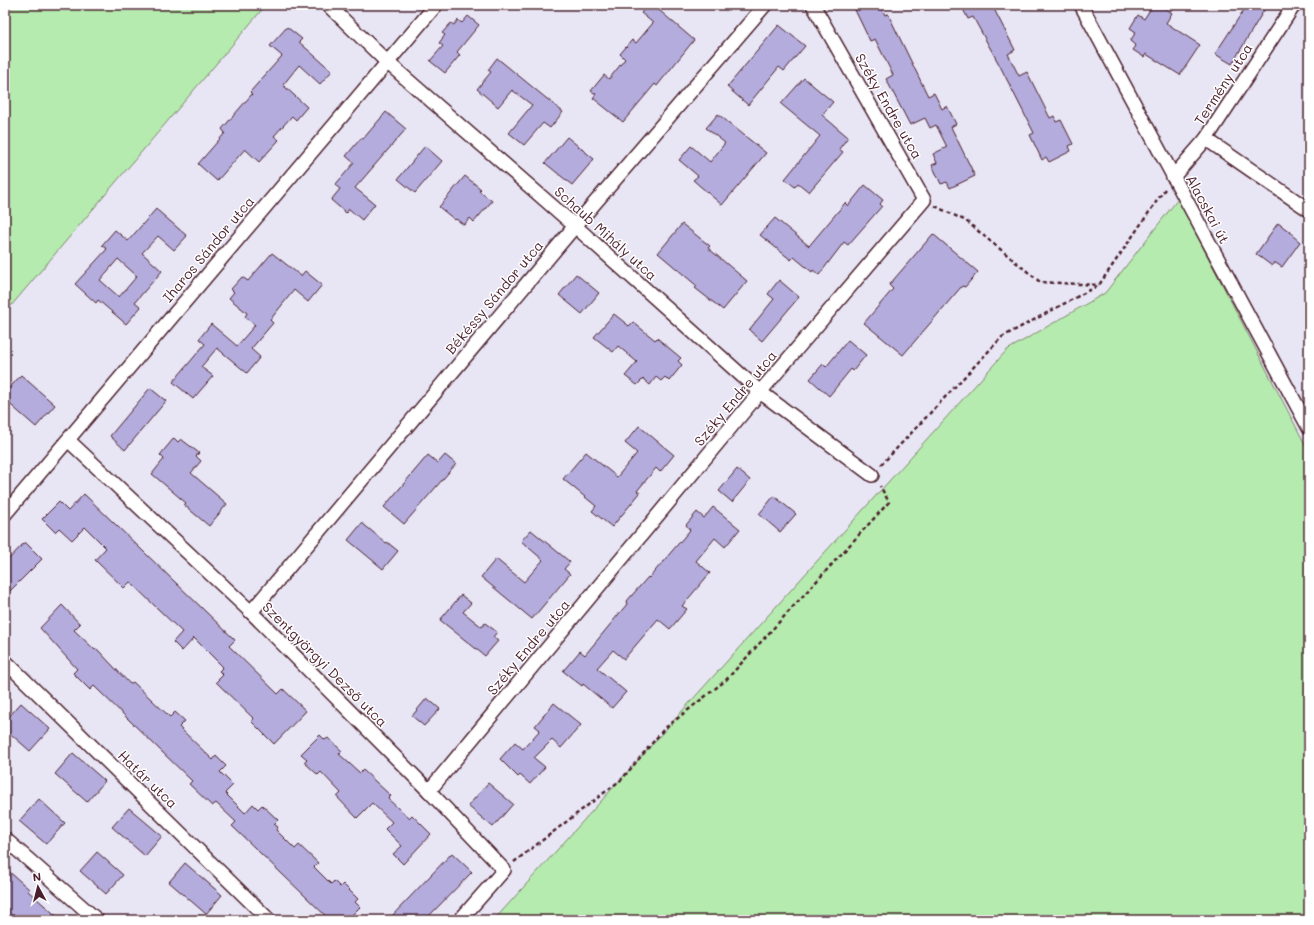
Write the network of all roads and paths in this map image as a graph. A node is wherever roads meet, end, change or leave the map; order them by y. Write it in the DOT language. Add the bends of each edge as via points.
graph roads {
  1 [pos="328,5"];
  2 [pos="436,5"];
  3 [pos="766,5"];
  4 [pos="813,5"];
  5 [pos="1081,5"];
  6 [pos="1294,5"];
  7 [pos="387,62"];
  8 [pos="1206,139"];
  9 [pos="1173,178"];
  10 [pos="924,200"];
  11 [pos="1309,210"];
  12 [pos="575,226"];
  13 [pos="1099,285"];
  14 [pos="760,392"];
  15 [pos="1309,428"];
  16 [pos="68,440"];
  17 [pos="872,475"];
  18 [pos="5,514"];
  19 [pos="251,612"];
  20 [pos="5,661"];
  21 [pos="429,791"];
  22 [pos="5,839"];
  23 [pos="504,870"];
  24 [pos="97,920"];
  25 [pos="269,920"];
  26 [pos="460,920"];
  1 -- 7 [label="street, Schaub Mihály utca"];
  2 -- 7 [label="street, Iharos Sándor utca"];
  3 -- 12 [label="street, Békéssy Sándor utca"];
  4 -- 10 [label="street, Széky Endre utca"];
  5 -- 9 [label="street, Alacskai út"];
  6 -- 8 [label="street, Termény utca"];
  7 -- 12 [label="street, Schaub Mihály utca"];
  7 -- 16 [label="street, Iharos Sándor utca"];
  8 -- 9 [label="street, Termény utca"];
  8 -- 11 [label="street"];
  9 -- 13 [label="path"];
  9 -- 15 [label="street, Alacskai út"];
  10 -- 13 [label="path" via="966,221 1040,282"];
  10 -- 14 [label="street, Széky Endre utca"];
  12 -- 14 [label="street, Schaub Mihály utca"];
  12 -- 19 [label="street, Békéssy Sándor utca"];
  13 -- 17 [label="path" via="1002,337"];
  14 -- 17 [label="street, Schaub Mihály utca"];
  14 -- 21 [label="street, Széky Endre utca"];
  16 -- 18 [label="street, Iharos Sándor utca"];
  16 -- 19 [label="street, Szentgyörgyi Dezső utca"];
  17 -- 23 [label="path" via="890,502 745,660 726,680 664,729 622,779"];
  19 -- 21 [label="street, Szentgyörgyi Dezső utca"];
  20 -- 25 [label="street, Határ utca"];
  21 -- 23 [label="street, Szentgyörgyi Dezső utca"];
  22 -- 24 [label="street"];
  23 -- 26 [label="street"];
}
